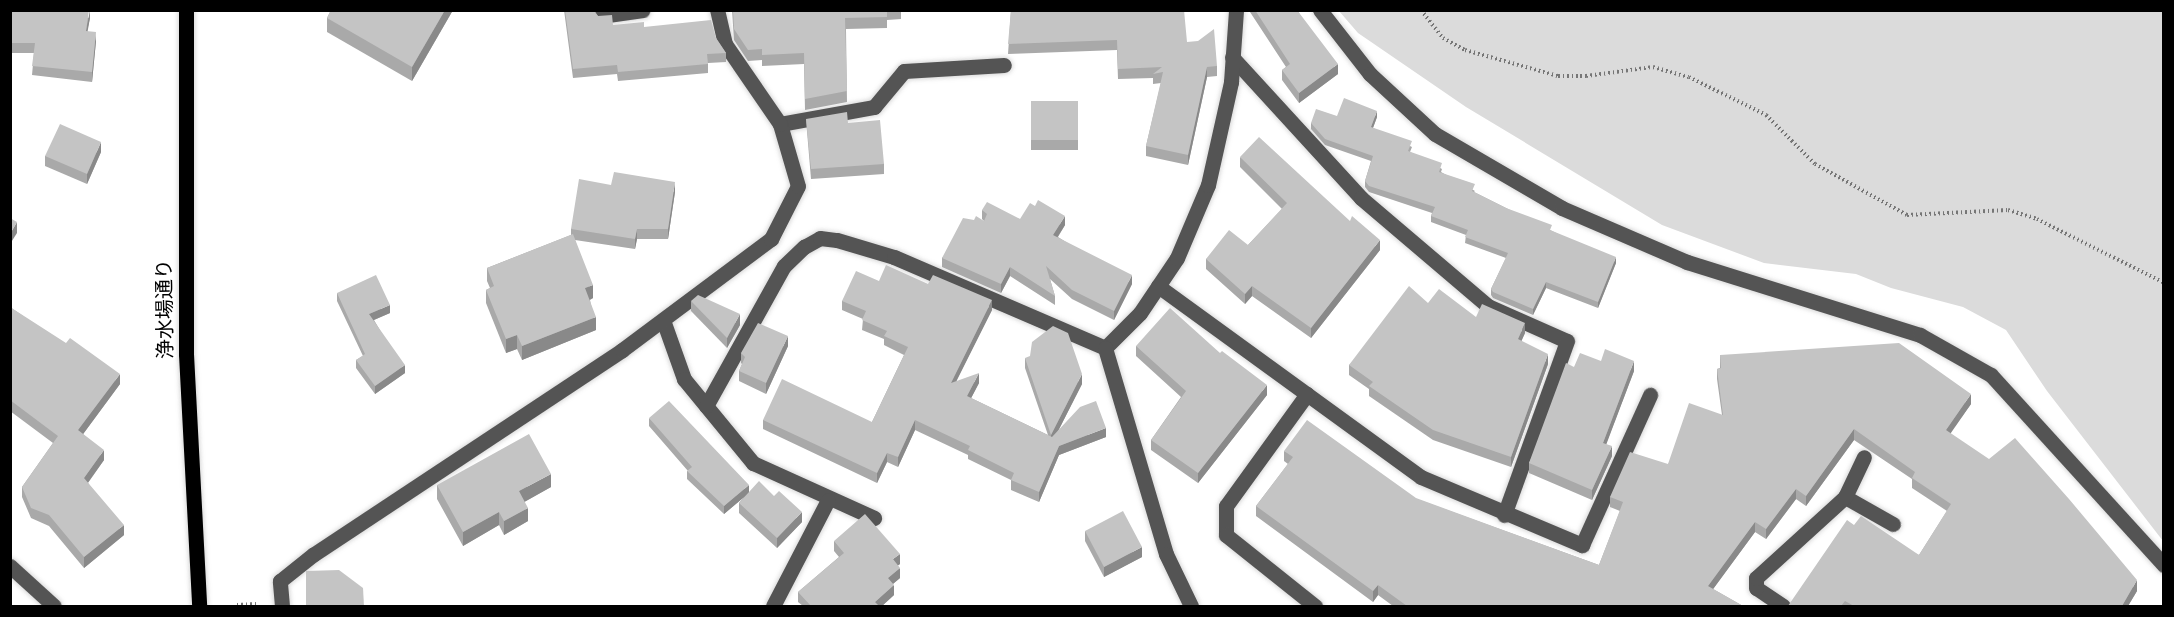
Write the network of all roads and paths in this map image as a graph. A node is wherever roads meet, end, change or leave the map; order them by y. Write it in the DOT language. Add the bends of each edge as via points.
graph roads {
  1 [pos="186,10"];
  2 [pos="717,10"];
  3 [pos="1236,10"];
  4 [pos="1320,10"];
  5 [pos="1421,10"];
  6 [pos="637,11"];
  7 [pos="601,16"];
  8 [pos="1232,57"];
  9 [pos="1004,65"];
  10 [pos="780,124"];
  11 [pos="2163,283"];
  12 [pos="1158,286"];
  13 [pos="663,320"];
  14 [pos="1105,348"];
  15 [pos="1307,393"];
  16 [pos="1650,395"];
  17 [pos="706,406"];
  18 [pos="1864,457"];
  19 [pos="1845,497"];
  20 [pos="828,500"];
  21 [pos="1504,516"];
  22 [pos="874,518"];
  23 [pos="1893,524"];
  24 [pos="10,566"];
  25 [pos="2163,566"];
  26 [pos="237,605"];
  27 [pos="54,606"];
  28 [pos="199,606"];
  29 [pos="256,606"];
  30 [pos="282,606"];
  31 [pos="773,606"];
  32 [pos="1191,606"];
  33 [pos="1315,606"];
  34 [pos="1783,606"];
  1 -- 28 [label="main road, 浄水場通り" via="186,354"];
  2 -- 10 [label="street" via="725,44"];
  3 -- 8 [label="street"];
  4 -- 25 [label="street" via="1370,74 1435,134 1562,208 1687,262 1920,335 1991,375"];
  5 -- 11 [label="path" via="1443,38 1465,50 1558,76 1653,68 1689,77 1766,115 1815,164 1907,215 2008,210 2037,219"];
  6 -- 7 [label="street"];
  8 -- 12 [label="street" via="1231,81 1208,185 1177,258"];
  8 -- 21 [label="street" via="1361,198 1479,298 1567,341"];
  9 -- 10 [label="street" via="904,71 874,107"];
  10 -- 13 [label="street" via="798,186 771,239"];
  12 -- 14 [label="street" via="1140,313"];
  12 -- 15 [label="street"];
  13 -- 17 [label="street" via="684,379"];
  13 -- 30 [label="street" via="280,581"];
  14 -- 17 [label="street" via="894,257 820,238 784,266"];
  14 -- 32 [label="street" via="1166,554"];
  15 -- 21 [label="street" via="1421,477"];
  15 -- 33 [label="street" via="1226,506 1226,535"];
  16 -- 21 [label="street" via="1581,545"];
  17 -- 20 [label="street" via="753,463"];
  18 -- 19 [label="street"];
  19 -- 23 [label="street"];
  19 -- 34 [label="street" via="1756,578 1756,588"];
  20 -- 22 [label="street"];
  20 -- 31 [label="street"];
  24 -- 27 [label="street"];
  26 -- 29 [label="path" via="256,602"];
}
